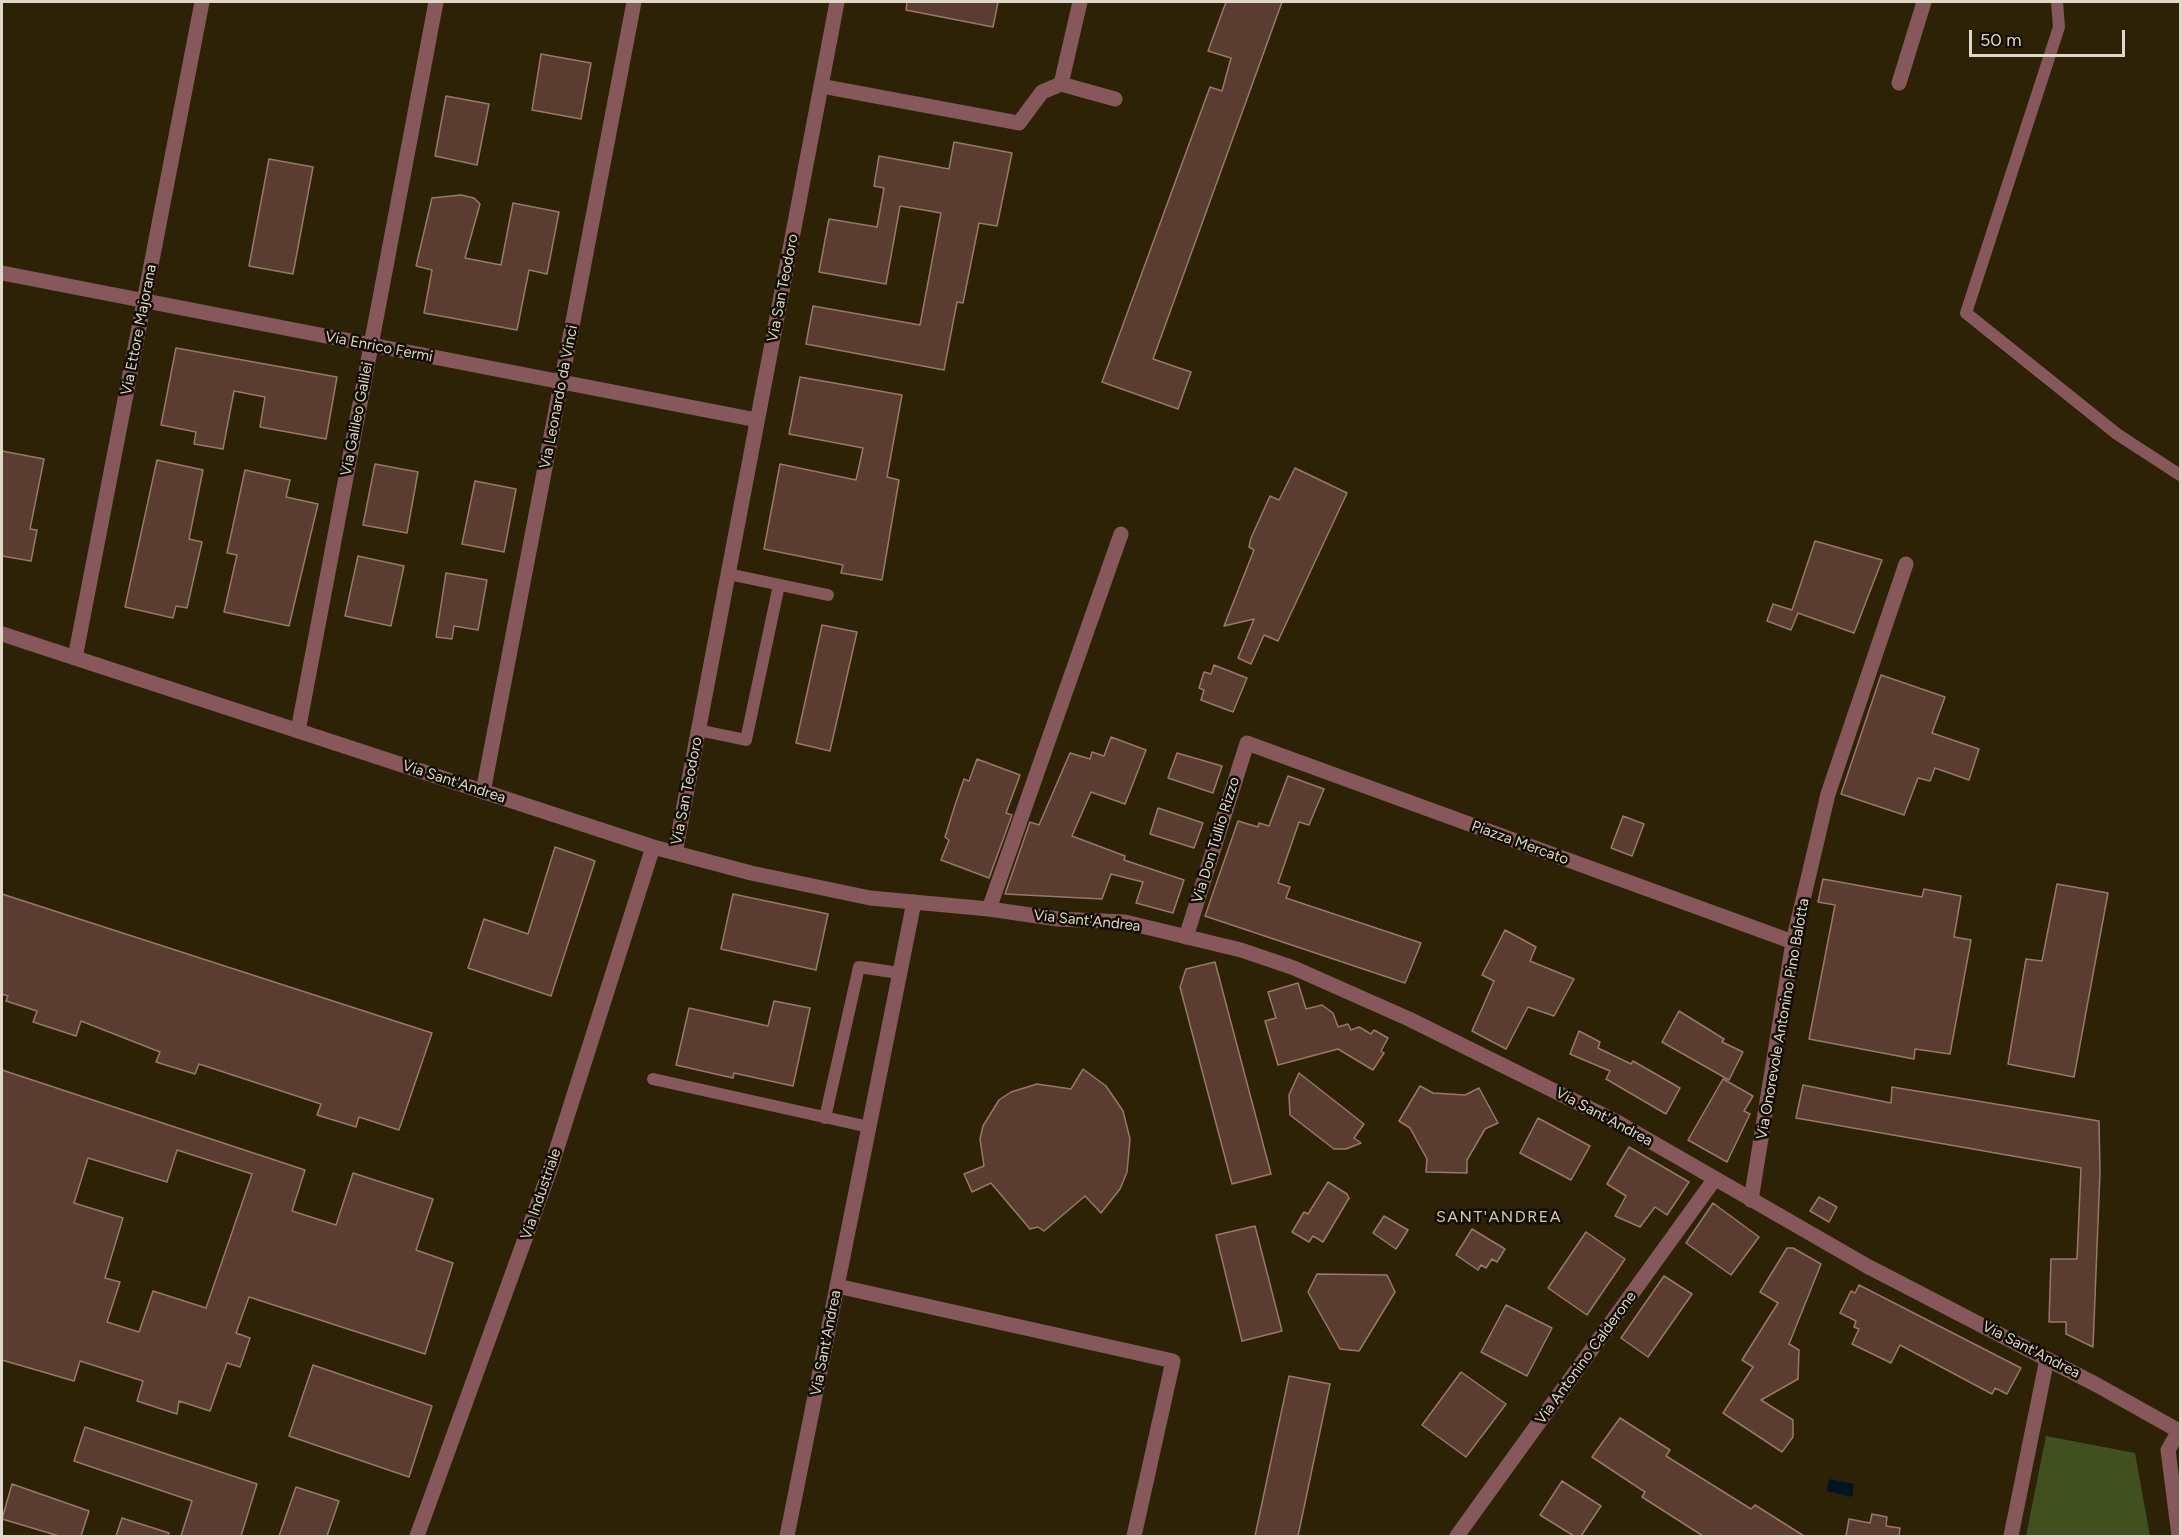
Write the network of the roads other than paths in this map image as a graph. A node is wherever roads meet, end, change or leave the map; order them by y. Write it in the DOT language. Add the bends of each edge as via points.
graph roads {
  1 [pos="202,2"];
  2 [pos="436,2"];
  3 [pos="634,2"];
  4 [pos="837,2"];
  5 [pos="1080,2"];
  6 [pos="1924,2"];
  7 [pos="2056,2"];
  8 [pos="1899,83"];
  9 [pos="1061,84"];
  10 [pos="821,86"];
  11 [pos="1115,99"];
  12 [pos="2,273"];
  13 [pos="144,301"];
  14 [pos="371,345"];
  15 [pos="561,382"];
  16 [pos="757,420"];
  17 [pos="2181,475"];
  18 [pos="1121,534"];
  19 [pos="1906,564"];
  20 [pos="728,574"];
  21 [pos="779,585"];
  22 [pos="828,595"];
  23 [pos="2,634"];
  24 [pos="75,658"];
  25 [pos="698,730"];
  26 [pos="298,731"];
  27 [pos="1247,743"];
  28 [pos="483,792"];
  29 [pos="654,847"];
  30 [pos="675,853"];
  31 [pos="914,902"];
  32 [pos="989,909"];
  33 [pos="1186,937"];
  34 [pos="1793,942"];
  35 [pos="899,973"];
  36 [pos="653,1079"];
  37 [pos="825,1118"];
  38 [pos="869,1127"];
  39 [pos="1714,1179"];
  40 [pos="1751,1200"];
  41 [pos="837,1286"];
  42 [pos="2047,1359"];
  43 [pos="2180,1431"];
  44 [pos="417,1536"];
  45 [pos="787,1536"];
  46 [pos="1134,1536"];
  47 [pos="1457,1536"];
  48 [pos="2011,1536"];
  49 [pos="2180,1536"];
  1 -- 13 [label="street, Via Ettore Majorana"];
  2 -- 14 [label="street, Via Galileo Galilei"];
  3 -- 15 [label="street, Via Leonardo da Vinci"];
  4 -- 10 [label="street, Via San Teodoro"];
  5 -- 9 [label="street"];
  6 -- 8 [label="street"];
  7 -- 17 [label="lane" via="2059,27 1966,313 2117,434"];
  9 -- 10 [label="street" via="1042,92 1019,123"];
  9 -- 11 [label="street"];
  10 -- 16 [label="street, Via San Teodoro"];
  12 -- 13 [label="street, Via Enrico Fermi"];
  13 -- 14 [label="street, Via Enrico Fermi"];
  13 -- 24 [label="street, Via Ettore Majorana"];
  14 -- 15 [label="street, Via Enrico Fermi"];
  14 -- 26 [label="street, Via Galileo Galilei"];
  15 -- 16 [label="street, Via Enrico Fermi"];
  15 -- 28 [label="street, Via Leonardo da Vinci"];
  16 -- 20 [label="street, Via San Teodoro"];
  18 -- 32 [label="street"];
  19 -- 34 [label="street, Via Onorevole Antonino Pino Balotta" via="1828,794"];
  20 -- 21 [label="lane"];
  20 -- 25 [label="street, Via San Teodoro"];
  21 -- 22 [label="lane"];
  21 -- 25 [label="lane, Via San Teodoro" via="747,740"];
  23 -- 24 [label="street, Via Sant'Andrea"];
  24 -- 26 [label="street, Via Sant'Andrea"];
  25 -- 30 [label="street, Via San Teodoro"];
  26 -- 28 [label="street, Via Sant'Andrea"];
  27 -- 33 [label="street, Via Don Tullio Rizzo"];
  27 -- 34 [label="street, Piazza Mercato"];
  28 -- 29 [label="street, Via Sant'Andrea"];
  29 -- 30 [label="street, Via Sant'Andrea"];
  29 -- 44 [label="street, Via Industriale" via="550,1170"];
  30 -- 31 [label="street, Via Sant'Andrea" via="870,898"];
  31 -- 32 [label="street, Via Sant'Andrea"];
  31 -- 35 [label="street, Via Sant'Andrea"];
  32 -- 33 [label="street, Via Sant'Andrea" via="1058,919 1125,922"];
  33 -- 39 [label="street, Via Sant'Andrea" via="1241,950 1342,987 1617,1122"];
  34 -- 40 [label="street, Via Onorevole Antonino Pino Balotta"];
  35 -- 37 [label="lane" via="859,967"];
  35 -- 38 [label="street, Via Sant'Andrea"];
  36 -- 37 [label="lane"];
  37 -- 38 [label="lane"];
  38 -- 41 [label="street, Via Sant'Andrea"];
  39 -- 40 [label="street, Via Sant'Andrea"];
  39 -- 47 [label="street, Via Antonino Calderone"];
  40 -- 42 [label="street, Via Sant'Andrea" via="1867,1266"];
  41 -- 45 [label="street, Via Sant'Andrea"];
  41 -- 46 [label="street" via="1173,1361"];
  42 -- 43 [label="street, Via Sant'Andrea"];
  42 -- 48 [label="street"];
  43 -- 49 [label="street" via="2168,1450"];
}
